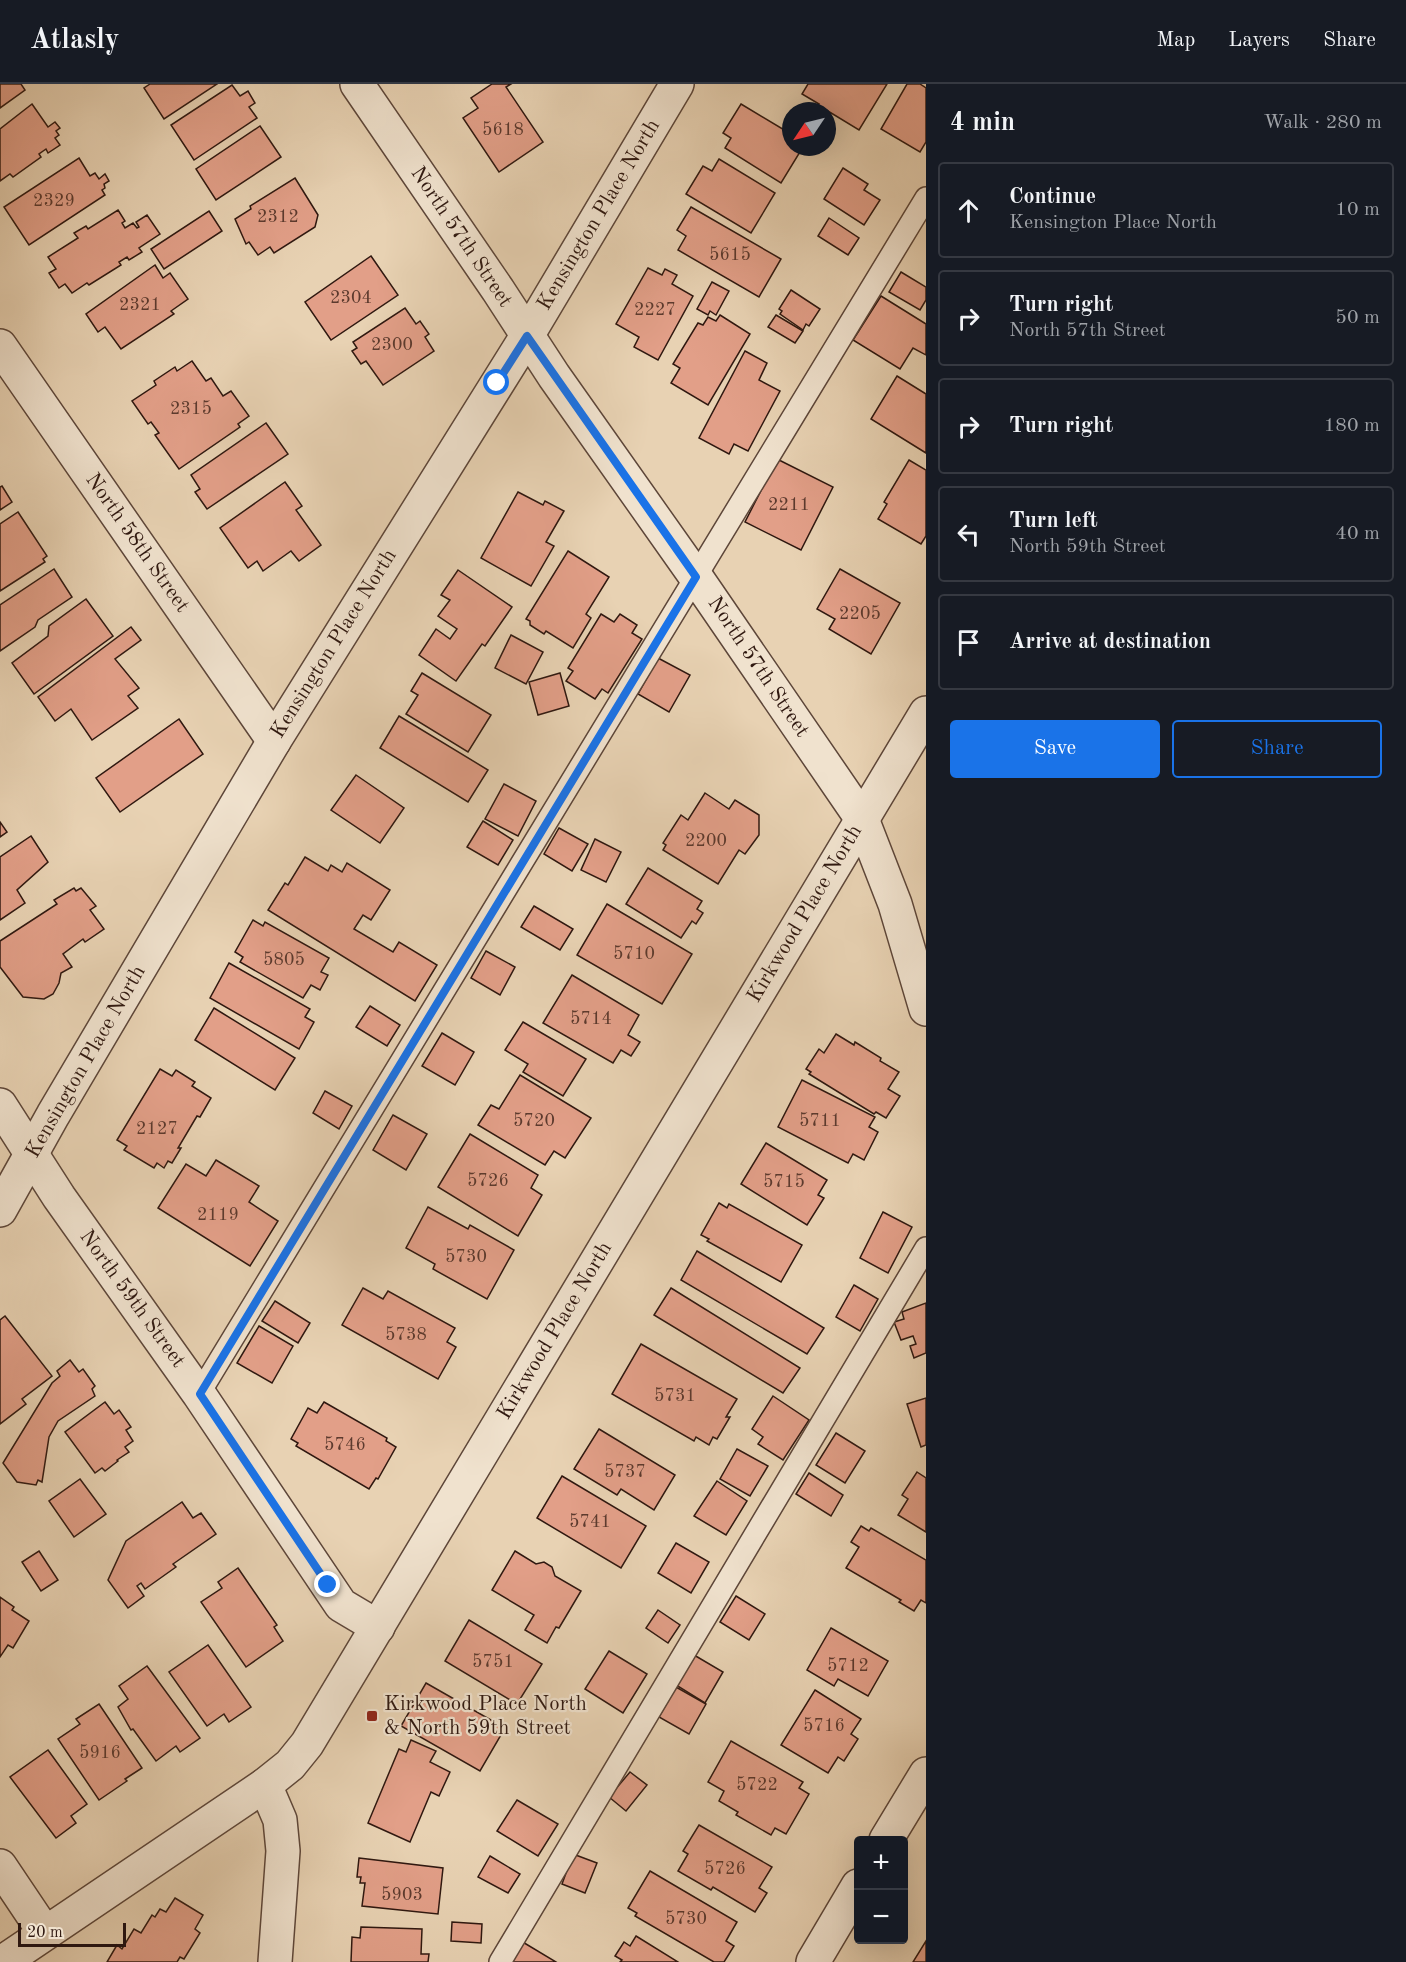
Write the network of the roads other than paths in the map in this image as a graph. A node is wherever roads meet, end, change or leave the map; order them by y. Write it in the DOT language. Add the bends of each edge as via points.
graph roads {
  1 [pos="357,84"];
  2 [pos="677,84"];
  3 [pos="926,198"];
  4 [pos="527,336"];
  5 [pos="0,346"];
  6 [pos="696,577"];
  7 [pos="926,713"];
  8 [pos="274,741"];
  9 [pos="862,819"];
  10 [pos="895,904"];
  11 [pos="926,944"];
  12 [pos="926,1009"];
  13 [pos="0,1105"];
  14 [pos="32,1155"];
  15 [pos="0,1210"];
  16 [pos="926,1248"];
  17 [pos="200,1394"];
  18 [pos="378,1627"];
  19 [pos="926,1774"];
  20 [pos="265,1785"];
  21 [pos="888,1836"];
  22 [pos="0,1866"];
  23 [pos="856,1890"];
  24 [pos="45,1933"];
  25 [pos="3,1962"];
  26 [pos="275,1962"];
  27 [pos="500,1962"];
  28 [pos="813,1962"];
  1 -- 4 [label="street, North 57th Street"];
  2 -- 4 [label="street, Kensington Place North"];
  3 -- 6 [label="lane"];
  4 -- 6 [label="street, North 57th Street"];
  4 -- 8 [label="street, Kensington Place North"];
  5 -- 8 [label="street, North 58th Street"];
  6 -- 9 [label="street, North 57th Street"];
  6 -- 17 [label="lane"];
  7 -- 9 [label="street, Kirkwood Place North"];
  8 -- 14 [label="street, Kensington Place North"];
  9 -- 10 [label="street, North 57th Street"];
  9 -- 18 [label="street, Kirkwood Place North"];
  10 -- 11 [label="street, North 57th Street"];
  10 -- 12 [label="street, North 57th Street"];
  13 -- 14 [label="street, North 59th Street"];
  14 -- 15 [label="street, Kensington Place North"];
  14 -- 17 [label="street, North 59th Street"];
  16 -- 27 [label="lane"];
  17 -- 18 [label="street, North 59th Street" via="341,1605"];
  18 -- 20 [label="street, Kirkwood Place North" via="307,1744 290,1765"];
  19 -- 21 [label="street"];
  20 -- 24 [label="street, Kirkwood Place North"];
  20 -- 26 [label="street" via="280,1820 283,1851"];
  22 -- 24 [label="street"];
  23 -- 28 [label="street"];
  24 -- 25 [label="street, Kirkwood Place North"];
}
